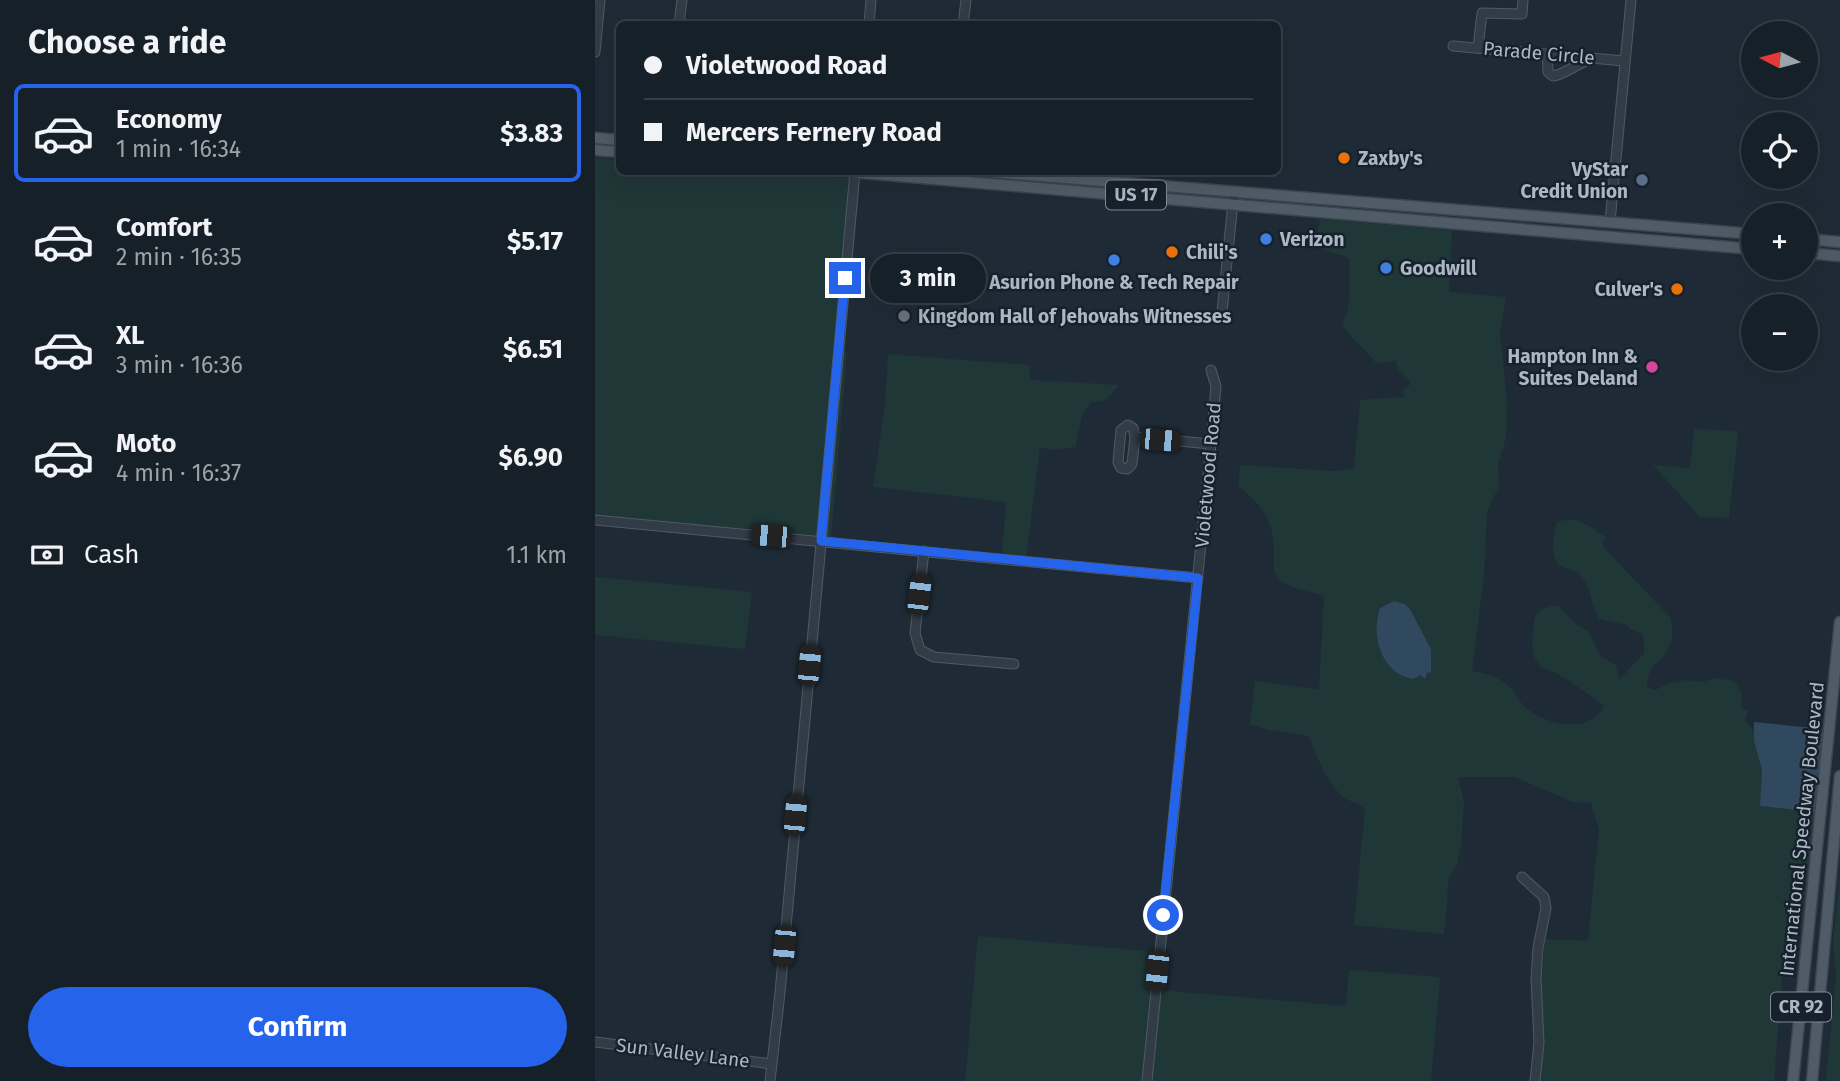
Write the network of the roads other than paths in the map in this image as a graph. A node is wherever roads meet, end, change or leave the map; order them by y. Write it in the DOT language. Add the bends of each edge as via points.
graph roads {
  1 [pos="600,0"];
  2 [pos="681,0"];
  3 [pos="871,0"];
  4 [pos="966,0"];
  5 [pos="1523,0"];
  6 [pos="1631,0"];
  7 [pos="679,21"];
  8 [pos="869,21"];
  9 [pos="964,21"];
  10 [pos="1453,46"];
  11 [pos="1478,48"];
  12 [pos="595,52"];
  13 [pos="1547,54"];
  14 [pos="1594,58"];
  15 [pos="1625,61"];
  16 [pos="595,138"];
  17 [pos="616,140"];
  18 [pos="595,150"];
  19 [pos="616,152"];
  20 [pos="854,175"];
  21 [pos="924,175"];
  22 [pos="1008,175"];
  23 [pos="947,176"];
  24 [pos="1040,181"];
  25 [pos="1233,197"];
  26 [pos="1422,208"];
  27 [pos="1443,209"];
  28 [pos="1395,218"];
  29 [pos="1424,220"];
  30 [pos="1610,222"];
  31 [pos="1627,224"];
  32 [pos="1707,230"];
  33 [pos="1545,231"];
  34 [pos="1741,233"];
  35 [pos="1606,236"];
  36 [pos="1818,239"];
  37 [pos="1836,240"];
  38 [pos="1677,242"];
  39 [pos="1741,248"];
  40 [pos="1818,254"];
  41 [pos="1840,256"];
  42 [pos="1222,312"];
  43 [pos="1211,370"];
  44 [pos="1135,437"];
  45 [pos="1211,444"];
  46 [pos="595,520"];
  47 [pos="821,541"];
  48 [pos="924,551"];
  49 [pos="1198,578"];
  50 [pos="1840,622"];
  51 [pos="1840,631"];
  52 [pos="1014,664"];
  53 [pos="1840,776"];
  54 [pos="1522,877"];
  55 [pos="595,1042"];
  56 [pos="772,1063"];
  57 [pos="770,1081"];
  58 [pos="1147,1081"];
  59 [pos="1535,1081"];
  60 [pos="1793,1081"];
  61 [pos="1812,1081"];
  1 -- 12 [label="street"];
  2 -- 7 [label="street"];
  3 -- 8 [label="street"];
  4 -- 9 [label="street"];
  5 -- 11 [label="street" via="1522,14 1482,13"];
  6 -- 15 [label="street"];
  10 -- 11 [label="street, Parade Circle"];
  11 -- 13 [label="street, Parade Circle"];
  13 -- 14 [label="street, Parade Circle"];
  13 -- 14 [label="street" via="1548,72 1553,76"];
  14 -- 15 [label="street, Parade Circle"];
  15 -- 30 [label="street"];
  16 -- 17 [label="main road"];
  18 -- 19 [label="main road"];
  20 -- 47 [label="street"];
  21 -- 23 [label="main road, US 17"];
  22 -- 24 [label="main road, US 17"];
  23 -- 24 [label="main road, US 17"];
  24 -- 25 [label="main road, US 17"];
  25 -- 26 [label="main road, US 17"];
  25 -- 28 [label="main road, US 17"];
  25 -- 42 [label="street"];
  26 -- 27 [label="main road, US 17"];
  26 -- 28 [label="main road"];
  27 -- 29 [label="main road"];
  27 -- 30 [label="main road, US 17"];
  28 -- 29 [label="main road, US 17"];
  29 -- 33 [label="main road, US 17"];
  30 -- 31 [label="main road, US 17"];
  30 -- 33 [label="main road" via="1599,229"];
  31 -- 32 [label="main road, US 17"];
  31 -- 35 [label="main road"];
  32 -- 34 [label="main road, US 17"];
  32 -- 38 [label="main road"];
  33 -- 35 [label="main road, US 17"];
  35 -- 38 [label="main road, US 17"];
  36 -- 37 [label="main road"];
  38 -- 39 [label="main road, US 17"];
  40 -- 41 [label="main road"];
  43 -- 45 [label="street, Violetwood Road" via="1216,386"];
  44 -- 45 [label="street"];
  45 -- 49 [label="street, Violetwood Road"];
  46 -- 47 [label="street"];
  47 -- 48 [label="street"];
  47 -- 56 [label="street"];
  48 -- 49 [label="street"];
  48 -- 52 [label="street" via="915,633 920,650 934,657"];
  49 -- 58 [label="street, Violetwood Road"];
  50 -- 51 [label="main road, International Speedway Boulevard / CR 92"];
  51 -- 60 [label="main road, International Speedway Boulevard / CR 92"];
  53 -- 61 [label="main road, International Speedway Boulevard / CR 92"];
  54 -- 59 [label="street" via="1545,897 1546,908 1536,978 1539,1043"];
  55 -- 56 [label="street, Sun Valley Lane"];
  56 -- 57 [label="street"];
}
